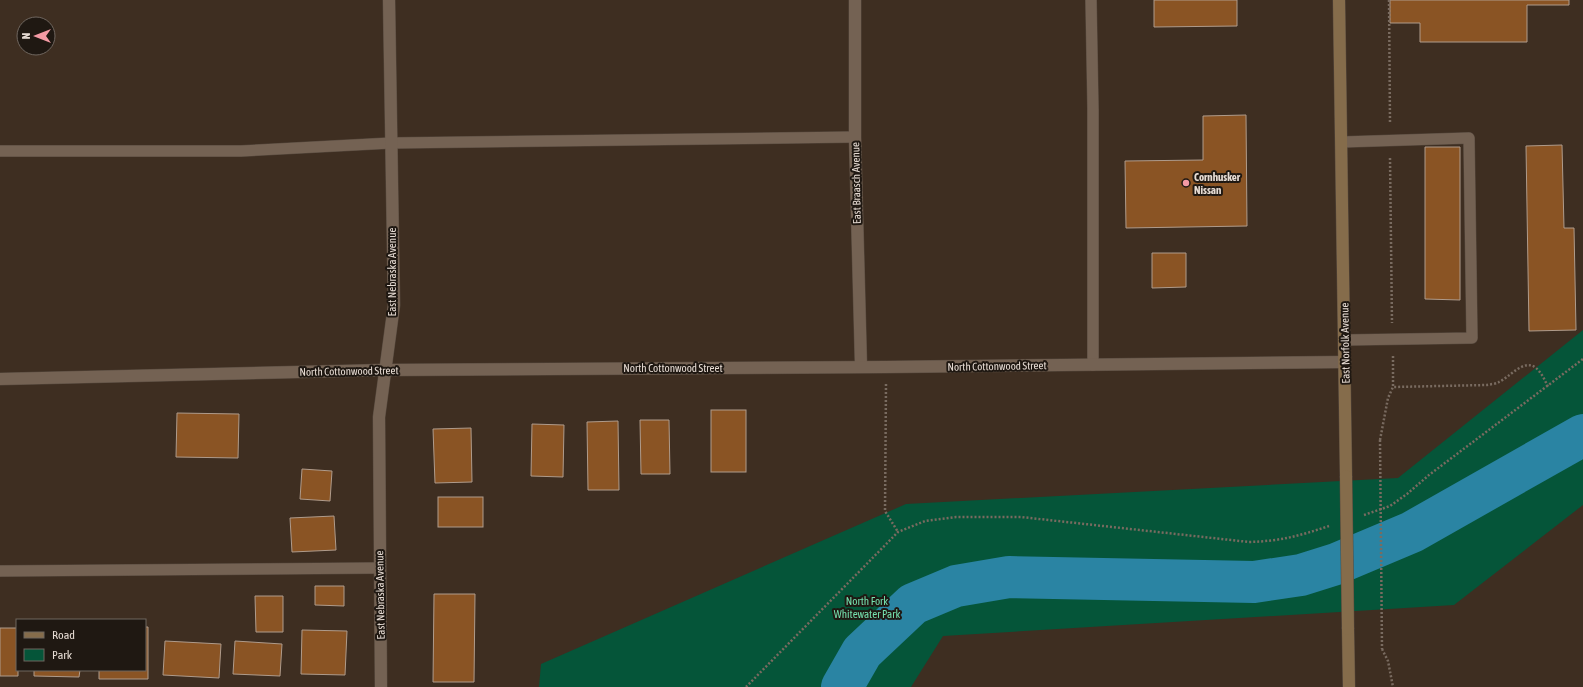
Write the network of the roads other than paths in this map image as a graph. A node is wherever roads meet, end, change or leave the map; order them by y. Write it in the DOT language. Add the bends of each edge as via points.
graph roads {
  1 [pos="389,0"];
  2 [pos="854,0"];
  3 [pos="1090,0"];
  4 [pos="1339,0"];
  5 [pos="855,137"];
  6 [pos="1342,142"];
  7 [pos="391,143"];
  8 [pos="0,151"];
  9 [pos="1345,340"];
  10 [pos="1345,362"];
  11 [pos="1093,365"];
  12 [pos="861,366"];
  13 [pos="385,370"];
  14 [pos="0,379"];
  15 [pos="380,568"];
  16 [pos="0,571"];
  17 [pos="381,687"];
  18 [pos="1349,687"];
  1 -- 7 [label="street, East Nebraska Avenue"];
  2 -- 5 [label="street, East Braasch Avenue"];
  3 -- 11 [label="lane" via="1093,109"];
  4 -- 6 [label="main road, East Norfolk Avenue"];
  5 -- 7 [label="lane"];
  5 -- 12 [label="street, East Braasch Avenue"];
  6 -- 9 [label="main road, East Norfolk Avenue"];
  6 -- 9 [label="lane" via="1469,138 1472,330 1472,338"];
  7 -- 8 [label="lane" via="241,151"];
  7 -- 13 [label="street, East Nebraska Avenue" via="394,305"];
  9 -- 10 [label="main road, East Norfolk Avenue"];
  10 -- 11 [label="street, North Cottonwood Street"];
  10 -- 18 [label="main road, East Norfolk Avenue, bridge"];
  11 -- 12 [label="street, North Cottonwood Street"];
  12 -- 13 [label="street, North Cottonwood Street"];
  13 -- 14 [label="street, North Cottonwood Street"];
  13 -- 15 [label="street, East Nebraska Avenue" via="379,417"];
  15 -- 16 [label="lane"];
  15 -- 17 [label="street, East Nebraska Avenue"];
}
